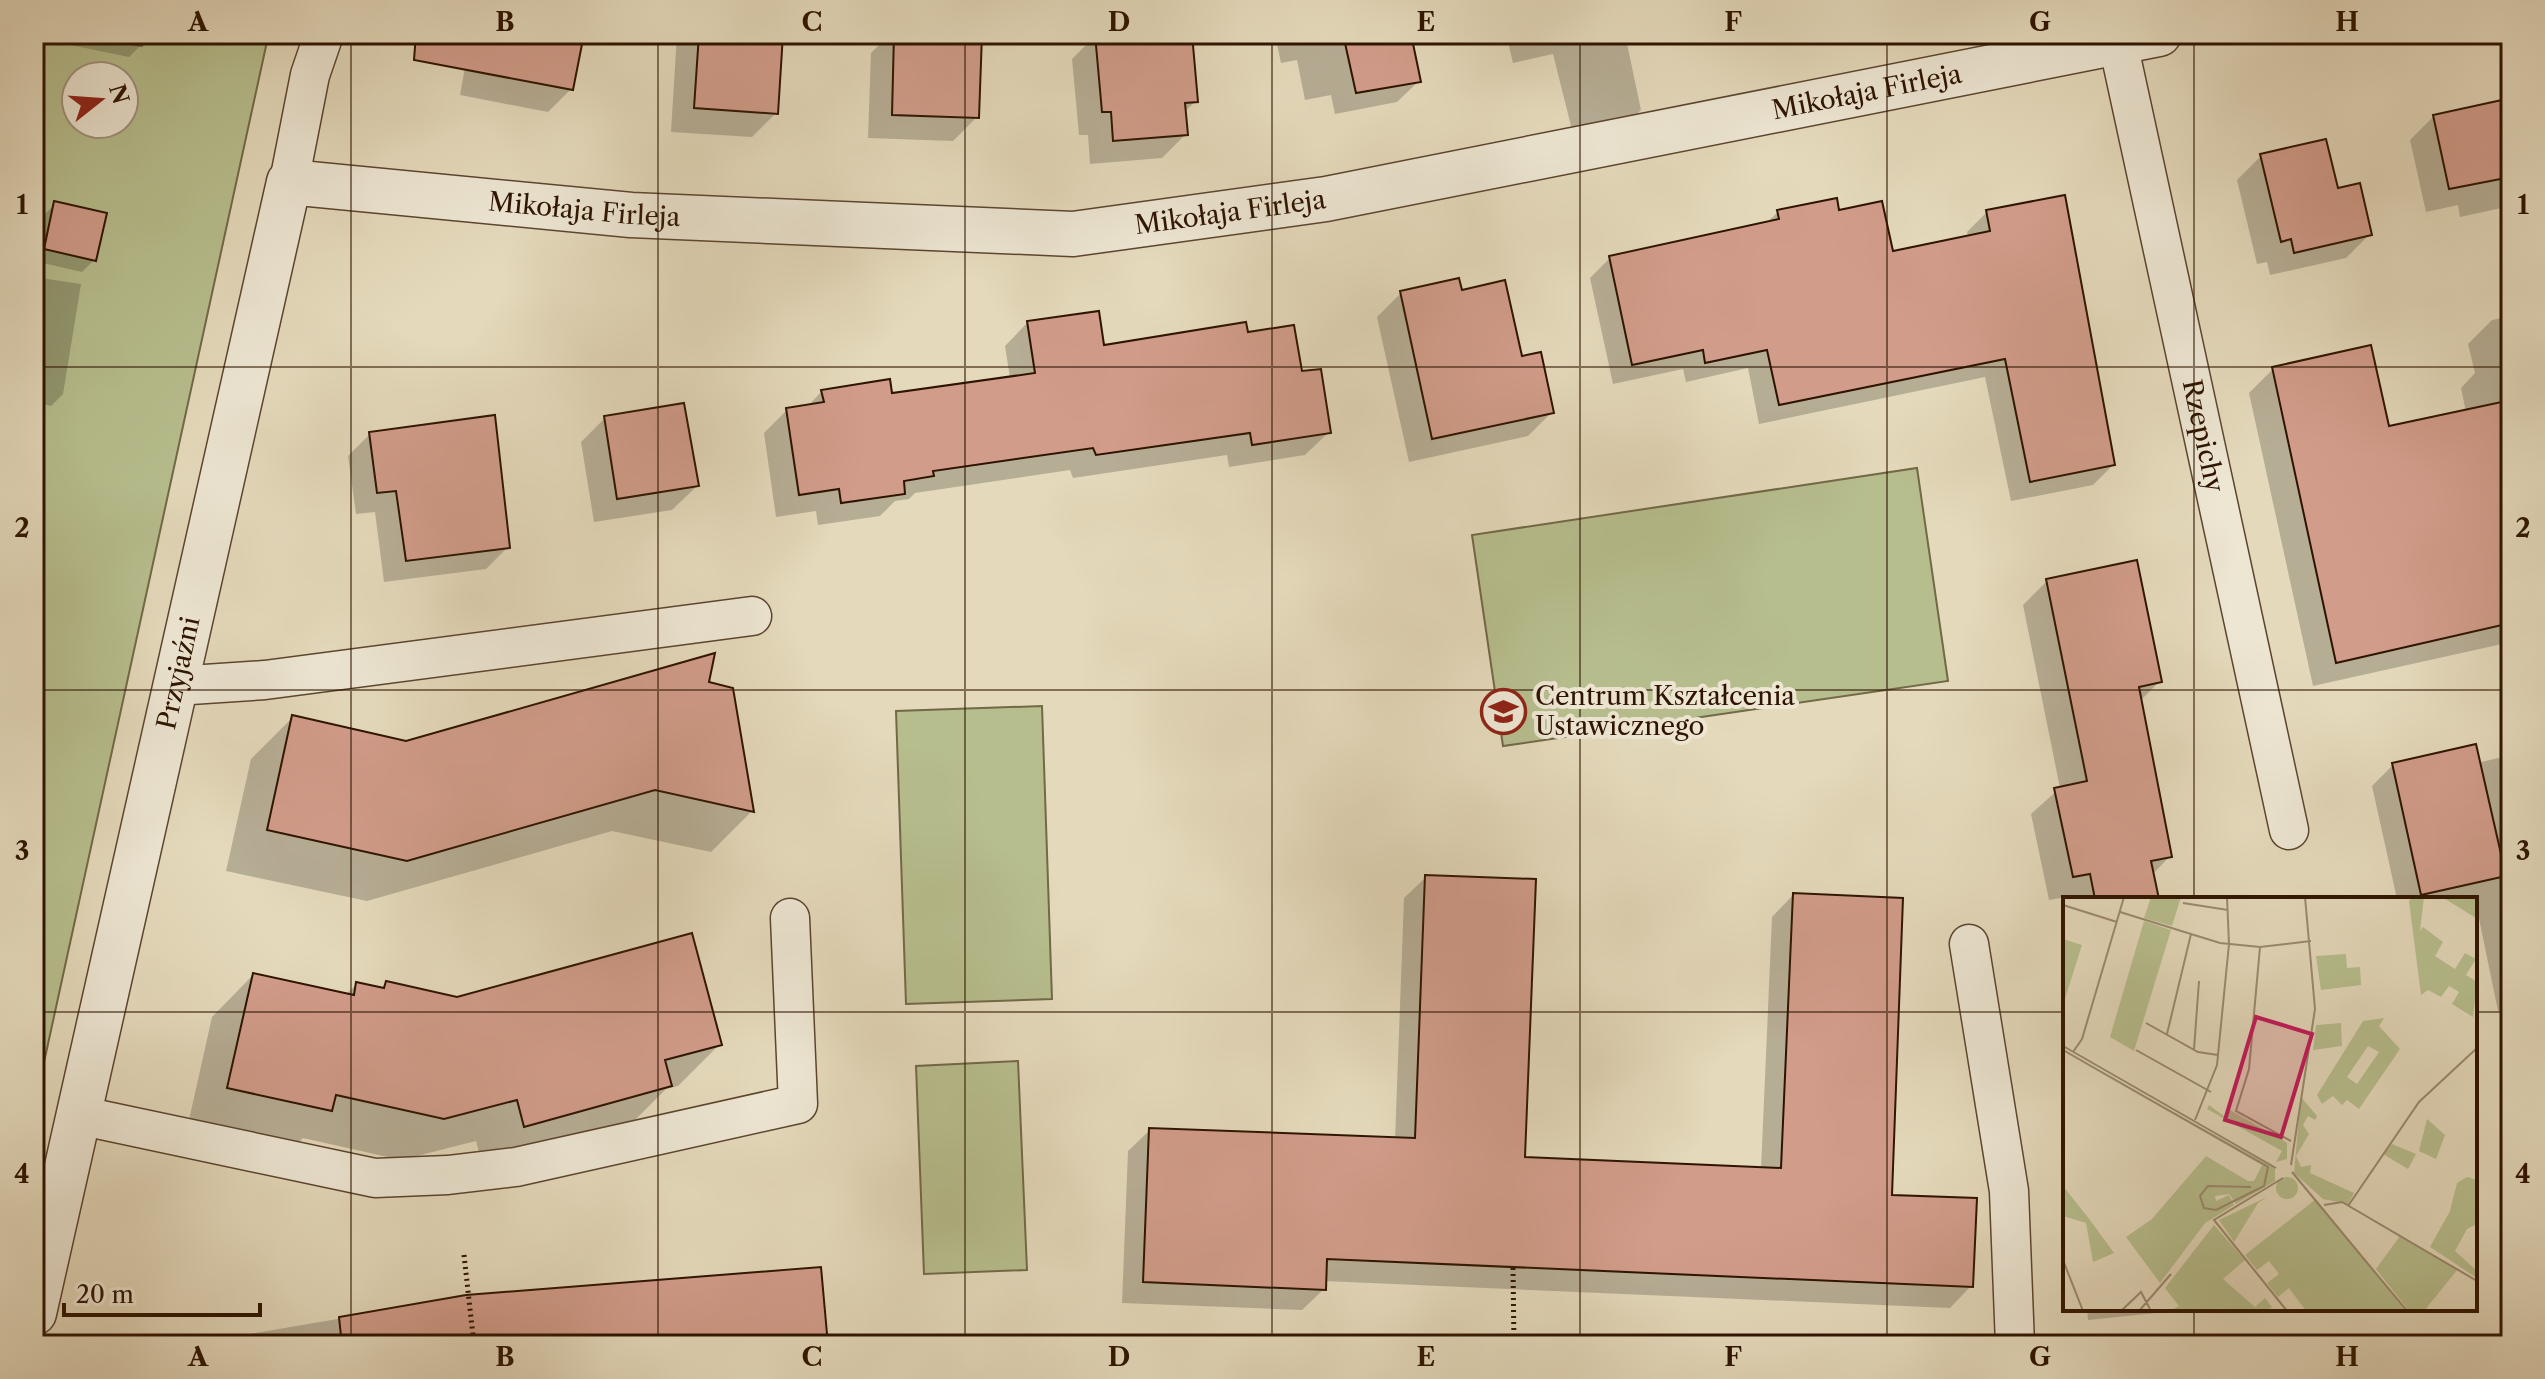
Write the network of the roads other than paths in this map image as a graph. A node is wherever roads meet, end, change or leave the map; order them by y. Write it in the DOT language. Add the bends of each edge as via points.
graph roads {
  1 [pos="324,34"];
  2 [pos="2138,38"];
  3 [pos="289,182"];
  4 [pos="752,616"];
  5 [pos="175,686"];
  6 [pos="2289,830"];
  7 [pos="790,918"];
  8 [pos="1969,944"];
  9 [pos="78,1115"];
  10 [pos="34,1313"];
  11 [pos="2015,1345"];
  1 -- 3 [label="lane, Przyjaźni" via="310,75"];
  2 -- 3 [label="street, Mikołaja Firleja" via="1326,199 1073,234 631,215"];
  2 -- 6 [label="lane, Rzepichy"];
  3 -- 5 [label="street, Przyjaźni"];
  4 -- 5 [label="lane" via="265,680"];
  5 -- 9 [label="street, Przyjaźni"];
  7 -- 9 [label="lane" via="798,1104 516,1167 375,1178"];
  8 -- 11 [label="lane" via="2009,1191"];
  9 -- 10 [label="street, Przyjaźni"];
}
